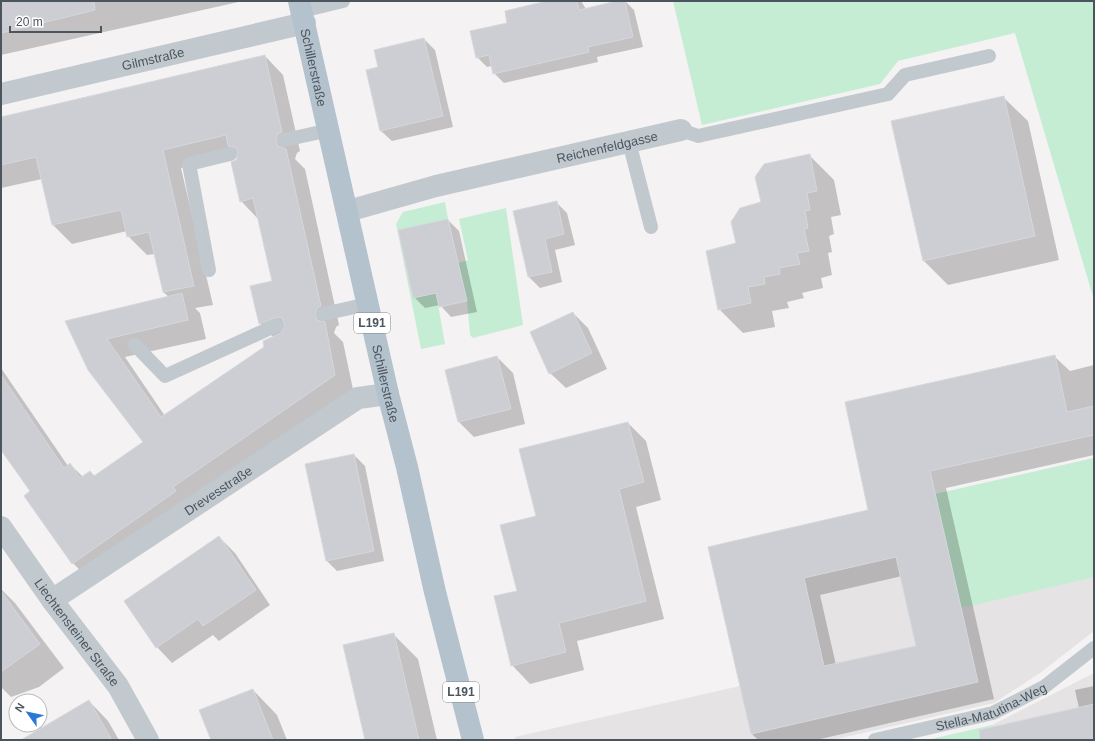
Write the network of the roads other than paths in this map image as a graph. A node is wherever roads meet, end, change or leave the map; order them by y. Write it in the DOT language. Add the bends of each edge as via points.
graph roads {
  1 [pos="343,1"];
  2 [pos="302,12"];
  3 [pos="989,56"];
  4 [pos="1,94"];
  5 [pos="330,130"];
  6 [pos="681,130"];
  7 [pos="284,140"];
  8 [pos="629,142"];
  9 [pos="230,154"];
  10 [pos="348,211"];
  11 [pos="651,227"];
  12 [pos="209,270"];
  13 [pos="368,304"];
  14 [pos="323,314"];
  15 [pos="277,325"];
  16 [pos="135,345"];
  17 [pos="388,394"];
  18 [pos="1,527"];
  19 [pos="52,600"];
  20 [pos="1094,648"];
  21 [pos="148,740"];
  22 [pos="472,740"];
  23 [pos="875,740"];
  1 -- 2 [label="lane"];
  2 -- 4 [label="street, Gilmstraße"];
  2 -- 5 [label="main road, Schillerstraße / L191"];
  3 -- 6 [label="lane, Reichenfeldgasse" via="905,75 888,94 868,99 698,136"];
  5 -- 7 [label="lane"];
  5 -- 10 [label="main road, Schillerstraße / L191"];
  6 -- 8 [label="street, Reichenfeldgasse"];
  8 -- 10 [label="street, Reichenfeldgasse" via="428,188"];
  8 -- 11 [label="lane"];
  9 -- 12 [label="lane" via="190,164"];
  10 -- 13 [label="main road, Schillerstraße / L191"];
  13 -- 14 [label="lane"];
  13 -- 17 [label="main road, Schillerstraße / L191"];
  15 -- 16 [label="lane" via="166,376"];
  17 -- 19 [label="street, Drevesstraße" via="358,398"];
  17 -- 22 [label="main road, Schillerstraße / L191"];
  18 -- 19 [label="street, Liechtensteiner Straße"];
  19 -- 21 [label="street, Liechtensteiner Straße" via="118,686"];
  20 -- 23 [label="lane, Stella-Matutina-Weg" via="1044,687 993,713"];
}
